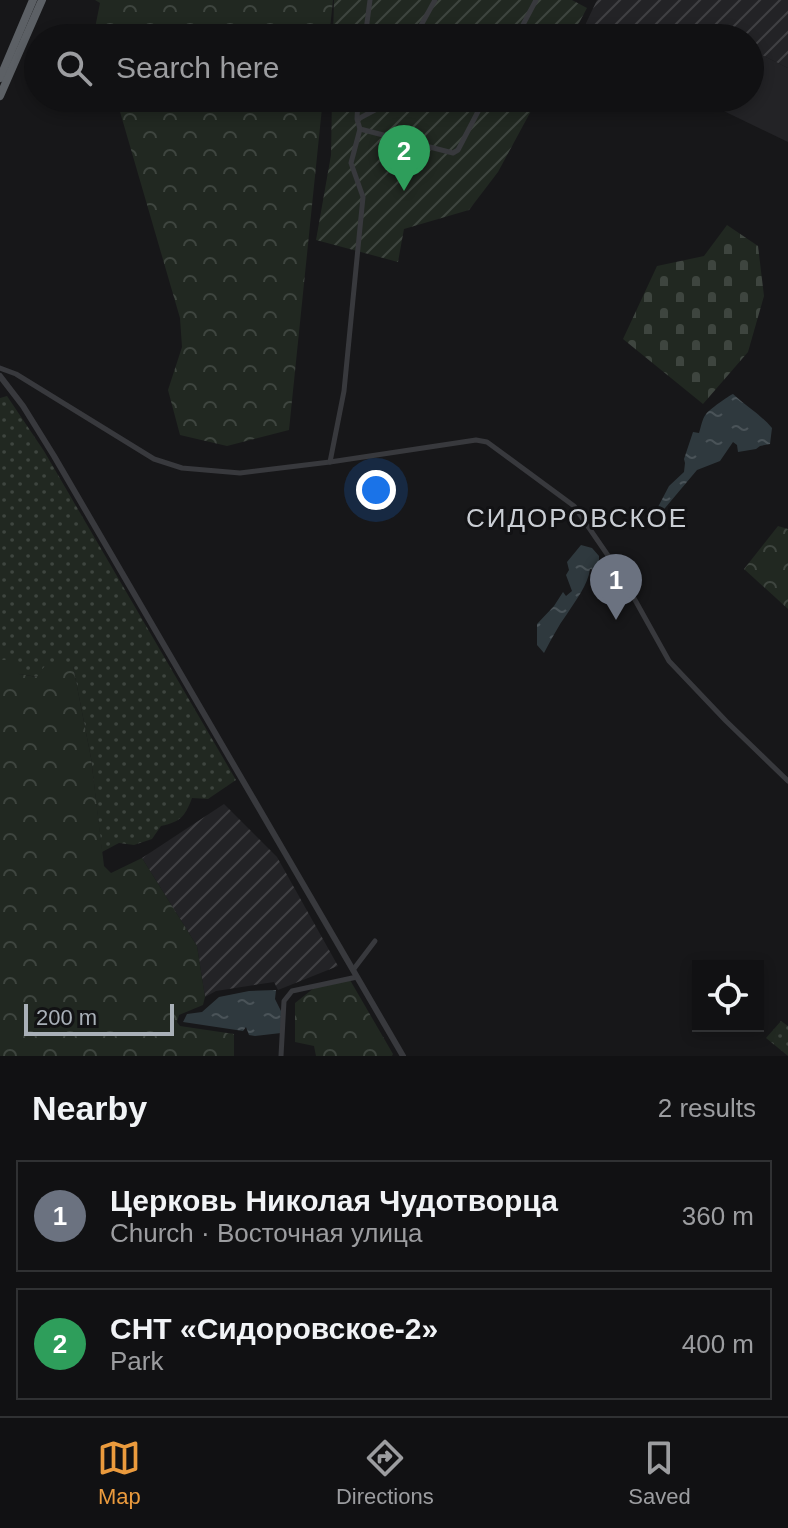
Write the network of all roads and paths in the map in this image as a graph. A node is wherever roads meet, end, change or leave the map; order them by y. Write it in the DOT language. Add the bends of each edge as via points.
graph roads {
  1 [pos="33,0"];
  2 [pos="42,0"];
  3 [pos="370,0"];
  4 [pos="435,0"];
  5 [pos="536,0"];
  6 [pos="32,24"];
  7 [pos="367,24"];
  8 [pos="422,24"];
  9 [pos="523,24"];
  10 [pos="24,41"];
  11 [pos="0,78"];
  12 [pos="0,96"];
  13 [pos="357,112"];
  14 [pos="371,112"];
  15 [pos="478,112"];
  16 [pos="357,119"];
  17 [pos="360,129"];
  18 [pos="0,368"];
  19 [pos="0,376"];
  20 [pos="330,462"];
  21 [pos="788,781"];
  22 [pos="375,941"];
  23 [pos="355,973"];
  24 [pos="281,1056"];
  25 [pos="403,1056"];
  1 -- 11 [label="highway"];
  2 -- 6 [label="highway"];
  3 -- 7 [label="street"];
  4 -- 8 [label="street"];
  5 -- 9 [label="street"];
  10 -- 12 [label="highway"];
  13 -- 16 [label="street"];
  14 -- 16 [label="street"];
  15 -- 17 [label="street" via="453,153"];
  16 -- 17 [label="street"];
  17 -- 20 [label="street" via="351,163 363,197 344,391"];
  18 -- 20 [label="street" via="154,459 182,468 240,473"];
  19 -- 23 [label="street" via="60,466"];
  20 -- 21 [label="street" via="487,442 574,506 620,573 669,661"];
  22 -- 23 [label="street"];
  23 -- 24 [label="street" via="292,991 284,1001"];
  23 -- 25 [label="street"];
}
